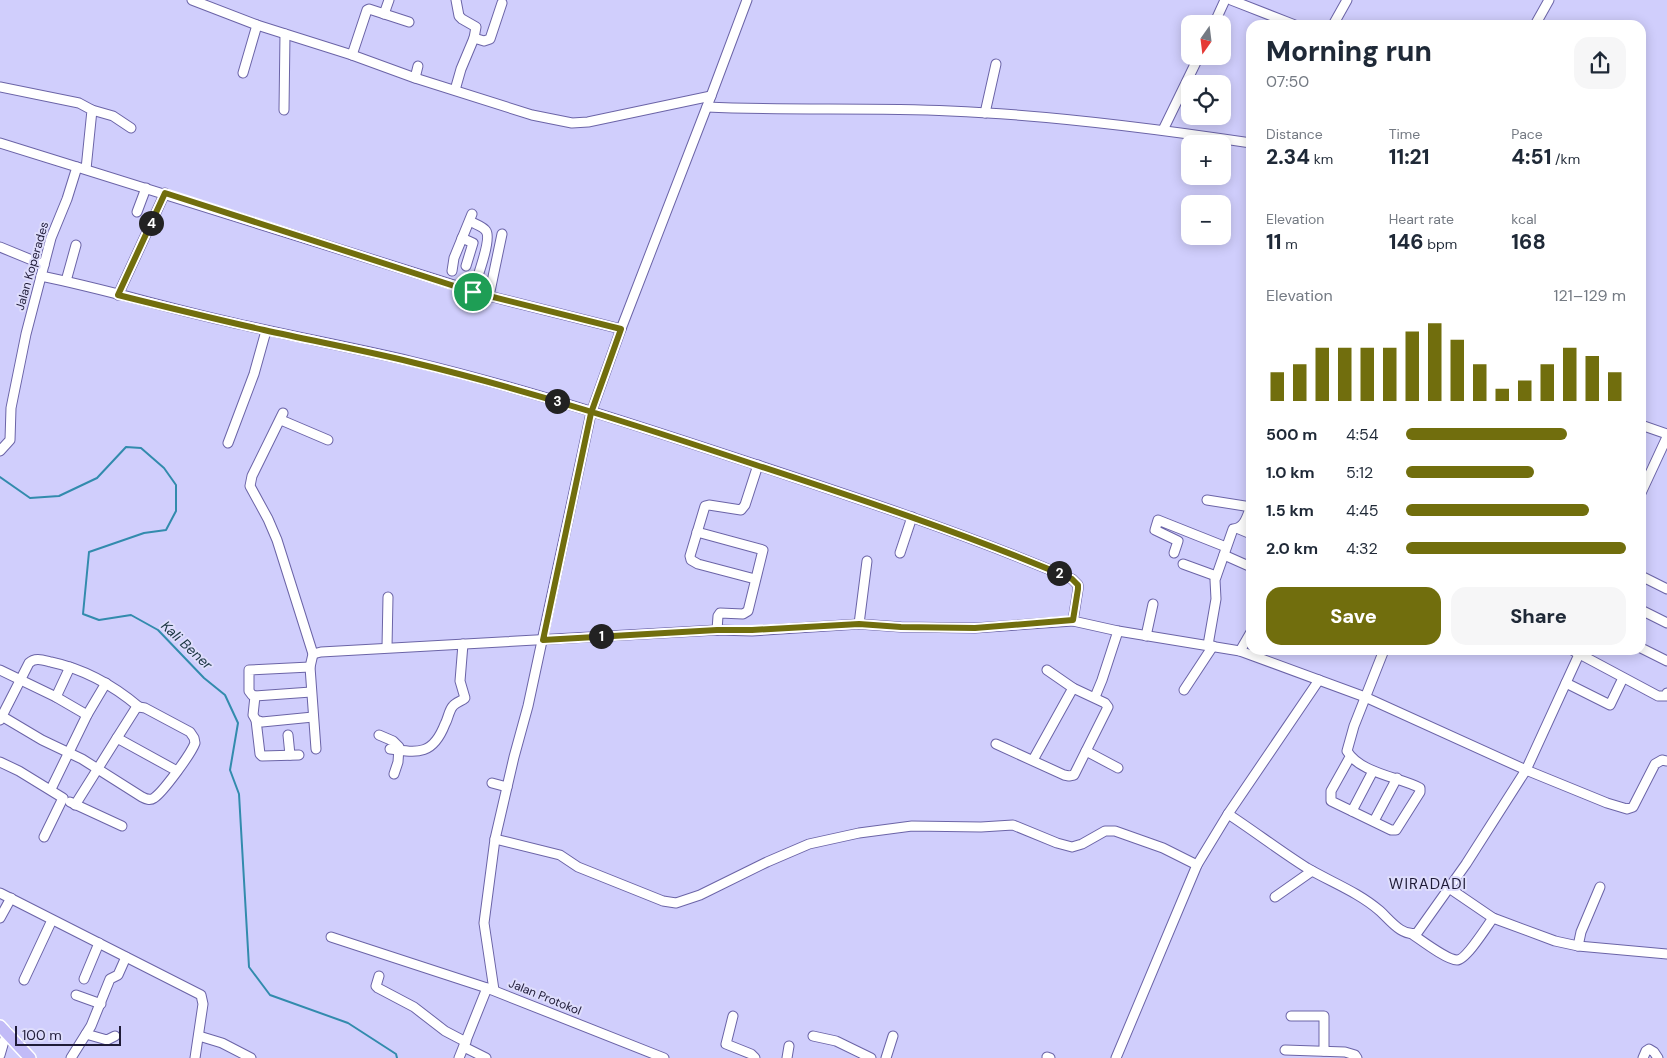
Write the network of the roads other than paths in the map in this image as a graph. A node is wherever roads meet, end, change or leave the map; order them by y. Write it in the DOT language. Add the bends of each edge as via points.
graph roads {
  1 [pos="192,0"];
  2 [pos="389,0"];
  3 [pos="456,0"];
  4 [pos="747,0"];
  5 [pos="1226,0"];
  6 [pos="1232,0"];
  7 [pos="1347,0"];
  8 [pos="1549,0"];
  9 [pos="502,2"];
  10 [pos="384,14"];
  11 [pos="1218,15"];
  12 [pos="1282,20"];
  13 [pos="1336,20"];
  14 [pos="1538,20"];
  15 [pos="410,22"];
  16 [pos="257,24"];
  17 [pos="285,34"];
  18 [pos="474,38"];
  19 [pos="352,55"];
  20 [pos="996,64"];
  21 [pos="1195,65"];
  22 [pos="418,66"];
  23 [pos="243,73"];
  24 [pos="414,78"];
  25 [pos="0,87"];
  26 [pos="455,90"];
  27 [pos="711,96"];
  28 [pos="707,107"];
  29 [pos="92,110"];
  30 [pos="284,110"];
  31 [pos="985,112"];
  32 [pos="131,128"];
  33 [pos="1163,130"];
  34 [pos="1246,142"];
  35 [pos="0,143"];
  36 [pos="81,168"];
  37 [pos="146,188"];
  38 [pos="165,193"];
  39 [pos="137,212"];
  40 [pos="502,234"];
  41 [pos="462,238"];
  42 [pos="76,245"];
  43 [pos="0,246"];
  44 [pos="44,265"];
  45 [pos="466,266"];
  46 [pos="452,271"];
  47 [pos="41,276"];
  48 [pos="66,281"];
  49 [pos="473,292"];
  50 [pos="118,295"];
  51 [pos="489,296"];
  52 [pos="621,329"];
  53 [pos="266,331"];
  54 [pos="591,413"];
  55 [pos="1646,428"];
  56 [pos="1667,435"];
  57 [pos="328,440"];
  58 [pos="228,443"];
  59 [pos="0,451"];
  60 [pos="758,466"];
  61 [pos="1646,483"];
  62 [pos="1207,500"];
  63 [pos="1246,509"];
  64 [pos="912,517"];
  65 [pos="1246,519"];
  66 [pos="1239,529"];
  67 [pos="1183,530"];
  68 [pos="697,532"];
  69 [pos="1246,532"];
  70 [pos="1178,540"];
  71 [pos="1225,551"];
  72 [pos="900,553"];
  73 [pos="1174,553"];
  74 [pos="867,561"];
  75 [pos="1183,564"];
  76 [pos="1246,564"];
  77 [pos="1216,576"];
  78 [pos="1646,578"];
  79 [pos="756,579"];
  80 [pos="1667,589"];
  81 [pos="388,597"];
  82 [pos="1154,604"];
  83 [pos="1646,612"];
  84 [pos="1073,620"];
  85 [pos="1667,623"];
  86 [pos="859,624"];
  87 [pos="717,630"];
  88 [pos="1118,632"];
  89 [pos="1146,636"];
  90 [pos="543,640"];
  91 [pos="1246,641"];
  92 [pos="463,644"];
  93 [pos="1211,646"];
  94 [pos="387,648"];
  95 [pos="1240,651"];
  96 [pos="1646,651"];
  97 [pos="1246,653"];
  98 [pos="313,654"];
  99 [pos="1253,655"];
  100 [pos="1382,655"];
  101 [pos="1576,655"];
  102 [pos="1585,655"];
  103 [pos="1667,662"];
  104 [pos="70,666"];
  105 [pos="310,667"];
  106 [pos="0,670"];
  107 [pos="1047,670"];
  108 [pos="1623,678"];
  109 [pos="20,680"];
  110 [pos="1319,680"];
  111 [pos="106,683"];
  112 [pos="1566,683"];
  113 [pos="1073,688"];
  114 [pos="1184,690"];
  115 [pos="311,692"];
  116 [pos="1667,693"];
  117 [pos="255,696"];
  118 [pos="56,697"];
  119 [pos="1365,697"];
  120 [pos="1094,698"];
  121 [pos="138,707"];
  122 [pos="87,715"];
  123 [pos="1,717"];
  124 [pos="313,717"];
  125 [pos="256,720"];
  126 [pos="288,735"];
  127 [pos="379,735"];
  128 [pos="117,738"];
  129 [pos="996,744"];
  130 [pos="316,749"];
  131 [pos="394,750"];
  132 [pos="1086,751"];
  133 [pos="68,753"];
  134 [pos="1350,757"];
  135 [pos="1033,760"];
  136 [pos="1667,761"];
  137 [pos="0,762"];
  138 [pos="97,768"];
  139 [pos="1118,768"];
  140 [pos="177,770"];
  141 [pos="1526,770"];
  142 [pos="1373,771"];
  143 [pos="394,774"];
  144 [pos="1397,778"];
  145 [pos="492,783"];
  146 [pos="507,787"];
  147 [pos="51,789"];
  148 [pos="63,798"];
  149 [pos="75,805"];
  150 [pos="1352,811"];
  151 [pos="1228,814"];
  152 [pos="1374,821"];
  153 [pos="122,826"];
  154 [pos="44,837"];
  155 [pos="495,838"];
  156 [pos="1197,865"];
  157 [pos="1312,871"];
  158 [pos="1600,887"];
  159 [pos="1449,888"];
  160 [pos="0,893"];
  161 [pos="1275,897"];
  162 [pos="11,898"];
  163 [pos="0,918"];
  164 [pos="1493,918"];
  165 [pos="52,920"];
  166 [pos="1412,934"];
  167 [pos="331,937"];
  168 [pos="99,943"];
  169 [pos="1578,946"];
  170 [pos="1667,954"];
  171 [pos="126,957"];
  172 [pos="379,976"];
  173 [pos="84,979"];
  174 [pos="24,980"];
  175 [pos="491,989"];
  176 [pos="76,995"];
  177 [pos="101,1004"];
  178 [pos="733,1016"];
  179 [pos="1291,1016"];
  180 [pos="3,1029"];
  181 [pos="86,1034"];
  182 [pos="114,1036"];
  183 [pos="198,1036"];
  184 [pos="812,1036"];
  185 [pos="893,1036"];
  186 [pos="465,1044"];
  187 [pos="790,1046"];
  188 [pos="1285,1050"];
  189 [pos="1324,1051"];
  190 [pos="0,1055"];
  191 [pos="30,1058"];
  192 [pos="71,1058"];
  193 [pos="195,1058"];
  194 [pos="251,1058"];
  195 [pos="459,1058"];
  196 [pos="486,1058"];
  197 [pos="664,1058"];
  198 [pos="755,1058"];
  199 [pos="787,1058"];
  200 [pos="871,1058"];
  201 [pos="886,1058"];
  202 [pos="1116,1058"];
  203 [pos="1357,1058"];
  204 [pos="1643,1058"];
  205 [pos="1658,1058"];
  1 -- 16 [label="street"];
  2 -- 10 [label="street"];
  3 -- 18 [label="street" via="459,16 476,27"];
  4 -- 27 [label="street"];
  5 -- 11 [label="street"];
  6 -- 12 [label="street"];
  7 -- 13 [label="street"];
  8 -- 14 [label="street"];
  9 -- 18 [label="street" via="490,39"];
  10 -- 15 [label="street"];
  10 -- 19 [label="street" via="366,10"];
  16 -- 17 [label="street"];
  16 -- 23 [label="street"];
  17 -- 19 [label="street"];
  17 -- 30 [label="street"];
  18 -- 26 [label="street"];
  19 -- 24 [label="street"];
  20 -- 31 [label="street"];
  21 -- 33 [label="street"];
  22 -- 24 [label="street"];
  24 -- 26 [label="street"];
  25 -- 29 [label="street" via="79,103"];
  26 -- 27 [label="street" via="532,115 572,123"];
  27 -- 28 [label="street"];
  28 -- 31 [label="street"];
  28 -- 52 [label="street"];
  29 -- 32 [label="street" via="113,116"];
  29 -- 36 [label="street, Jalan Koperades"];
  31 -- 33 [label="street"];
  33 -- 34 [label="street"];
  35 -- 36 [label="street"];
  36 -- 37 [label="street"];
  36 -- 44 [label="street, Jalan Koperades" via="51,238"];
  37 -- 38 [label="street"];
  37 -- 39 [label="street"];
  38 -- 49 [label="street"];
  38 -- 50 [label="street"];
  40 -- 51 [label="street"];
  41 -- 45 [label="street" via="473,243"];
  41 -- 46 [label="street"];
  41 -- 49 [label="street" via="471,217 488,234"];
  42 -- 48 [label="street"];
  43 -- 44 [label="street"];
  44 -- 47 [label="street, Jalan Koperades"];
  47 -- 48 [label="street"];
  47 -- 59 [label="street, Jalan Koperades" via="11,408 11,436"];
  48 -- 50 [label="street"];
  49 -- 51 [label="street"];
  50 -- 53 [label="street"];
  51 -- 52 [label="street"];
  52 -- 54 [label="street"];
  53 -- 54 [label="street" via="411,362"];
  53 -- 58 [label="street"];
  54 -- 60 [label="street"];
  54 -- 90 [label="street"];
  55 -- 56 [label="street"];
  56 -- 61 [label="street"];
  57 -- 98 [label="street" via="282,417 250,486 277,540"];
  60 -- 64 [label="street"];
  60 -- 68 [label="street" via="743,508 739,511 706,505"];
  62 -- 63 [label="street"];
  64 -- 72 [label="street"];
  64 -- 84 [label="street" via="1072,579 1078,585"];
  65 -- 66 [label="street"];
  66 -- 69 [label="street"];
  66 -- 71 [label="street" via="1233,529"];
  67 -- 70 [label="street"];
  67 -- 70 [label="street" via="1158,520 1155,530"];
  67 -- 71 [label="street"];
  68 -- 79 [label="street" via="691,560"];
  68 -- 79 [label="street" via="762,548"];
  70 -- 73 [label="street"];
  71 -- 76 [label="street"];
  71 -- 77 [label="street"];
  74 -- 86 [label="street"];
  75 -- 77 [label="street"];
  77 -- 93 [label="street"];
  78 -- 80 [label="street"];
  79 -- 87 [label="street" via="748,611 743,614 720,613"];
  81 -- 94 [label="street"];
  82 -- 89 [label="street"];
  83 -- 85 [label="street"];
  84 -- 86 [label="street" via="975,628"];
  84 -- 88 [label="street"];
  86 -- 87 [label="street"];
  87 -- 90 [label="street"];
  88 -- 89 [label="street"];
  88 -- 120 [label="street"];
  89 -- 93 [label="street"];
  90 -- 92 [label="street"];
  90 -- 146 [label="street"];
  91 -- 95 [label="street"];
  92 -- 94 [label="street"];
  92 -- 131 [label="street" via="460,681 466,695 464,699 453,705 443,731 432,746 417,752"];
  93 -- 95 [label="street"];
  93 -- 114 [label="street"];
  94 -- 98 [label="street"];
  95 -- 97 [label="street"];
  96 -- 103 [label="street"];
  98 -- 105 [label="street"];
  99 -- 110 [label="street"];
  100 -- 119 [label="street"];
  101 -- 112 [label="street"];
  102 -- 108 [label="street"];
  104 -- 109 [label="street" via="33,660"];
  104 -- 111 [label="street"];
  104 -- 118 [label="street"];
  105 -- 115 [label="street"];
  105 -- 117 [label="street" via="249,670 249,691"];
  106 -- 109 [label="street"];
  107 -- 113 [label="street"];
  108 -- 112 [label="street" via="1610,705"];
  108 -- 116 [label="street" via="1658,696 1666,696"];
  109 -- 118 [label="street"];
  109 -- 123 [label="street"];
  110 -- 119 [label="street"];
  110 -- 151 [label="street"];
  111 -- 121 [label="street"];
  111 -- 122 [label="street"];
  112 -- 141 [label="street"];
  113 -- 120 [label="street"];
  113 -- 135 [label="street"];
  115 -- 117 [label="street"];
  115 -- 124 [label="street"];
  117 -- 125 [label="street" via="253,715"];
  118 -- 122 [label="street"];
  119 -- 134 [label="street" via="1347,748"];
  119 -- 141 [label="street"];
  120 -- 132 [label="street" via="1108,707"];
  121 -- 128 [label="street"];
  121 -- 140 [label="street" via="193,735 193,747"];
  122 -- 133 [label="street"];
  123 -- 133 [label="street"];
  124 -- 125 [label="street"];
  124 -- 130 [label="street"];
  125 -- 126 [label="street" via="262,756 295,755"];
  127 -- 131 [label="street" via="397,743"];
  128 -- 138 [label="street"];
  128 -- 140 [label="street"];
  129 -- 135 [label="street"];
  131 -- 143 [label="street"];
  132 -- 135 [label="street" via="1071,776"];
  132 -- 139 [label="street"];
  133 -- 138 [label="street"];
  133 -- 147 [label="street"];
  134 -- 142 [label="street"];
  134 -- 150 [label="street" via="1330,797 1331,801"];
  136 -- 141 [label="street" via="1655,764 1633,807 1627,809"];
  137 -- 147 [label="street"];
  138 -- 140 [label="street" via="149,800 161,791"];
  138 -- 149 [label="street"];
  141 -- 159 [label="street"];
  142 -- 144 [label="street"];
  142 -- 150 [label="street"];
  144 -- 152 [label="street"];
  144 -- 152 [label="street" via="1420,788 1420,792 1396,830"];
  145 -- 146 [label="street"];
  146 -- 155 [label="street"];
  147 -- 148 [label="street"];
  148 -- 149 [label="street"];
  148 -- 154 [label="street"];
  149 -- 153 [label="street"];
  150 -- 152 [label="street"];
  151 -- 156 [label="street"];
  151 -- 157 [label="street"];
  155 -- 156 [label="street" via="560,855 578,867 672,903 700,895 809,844 912,826 1013,825 1072,847 1105,832 1115,831 1163,848"];
  155 -- 175 [label="street" via="484,923"];
  156 -- 202 [label="street"];
  157 -- 161 [label="street"];
  157 -- 166 [label="street" via="1349,890 1377,908 1404,932"];
  158 -- 169 [label="street"];
  159 -- 164 [label="street"];
  159 -- 166 [label="street" via="1418,932"];
  160 -- 162 [label="street"];
  162 -- 163 [label="street"];
  162 -- 165 [label="street"];
  164 -- 166 [label="street" via="1459,960 1440,953"];
  164 -- 169 [label="street"];
  165 -- 168 [label="street"];
  165 -- 174 [label="street"];
  167 -- 175 [label="street, Jalan Protokol"];
  168 -- 171 [label="street"];
  168 -- 173 [label="street"];
  169 -- 170 [label="street"];
  171 -- 177 [label="street" via="120,974 110,979"];
  171 -- 183 [label="street" via="201,994 203,1004"];
  172 -- 186 [label="street" via="378,988 414,1007"];
  175 -- 186 [label="street"];
  175 -- 197 [label="street, Jalan Protokol"];
  176 -- 177 [label="street"];
  177 -- 181 [label="street"];
  178 -- 198 [label="street" via="726,1044"];
  179 -- 189 [label="street" via="1324,1016"];
  180 -- 190 [label="street"];
  180 -- 191 [label="main road"];
  181 -- 182 [label="street" via="107,1040"];
  181 -- 192 [label="street"];
  183 -- 193 [label="street"];
  183 -- 194 [label="street" via="222,1043"];
  184 -- 200 [label="street" via="836,1041"];
  185 -- 201 [label="street"];
  186 -- 195 [label="street"];
  186 -- 196 [label="street"];
  187 -- 199 [label="street"];
  188 -- 189 [label="street"];
  189 -- 203 [label="street" via="1346,1052"];
  204 -- 205 [label="street" via="1649,1049"];
}
